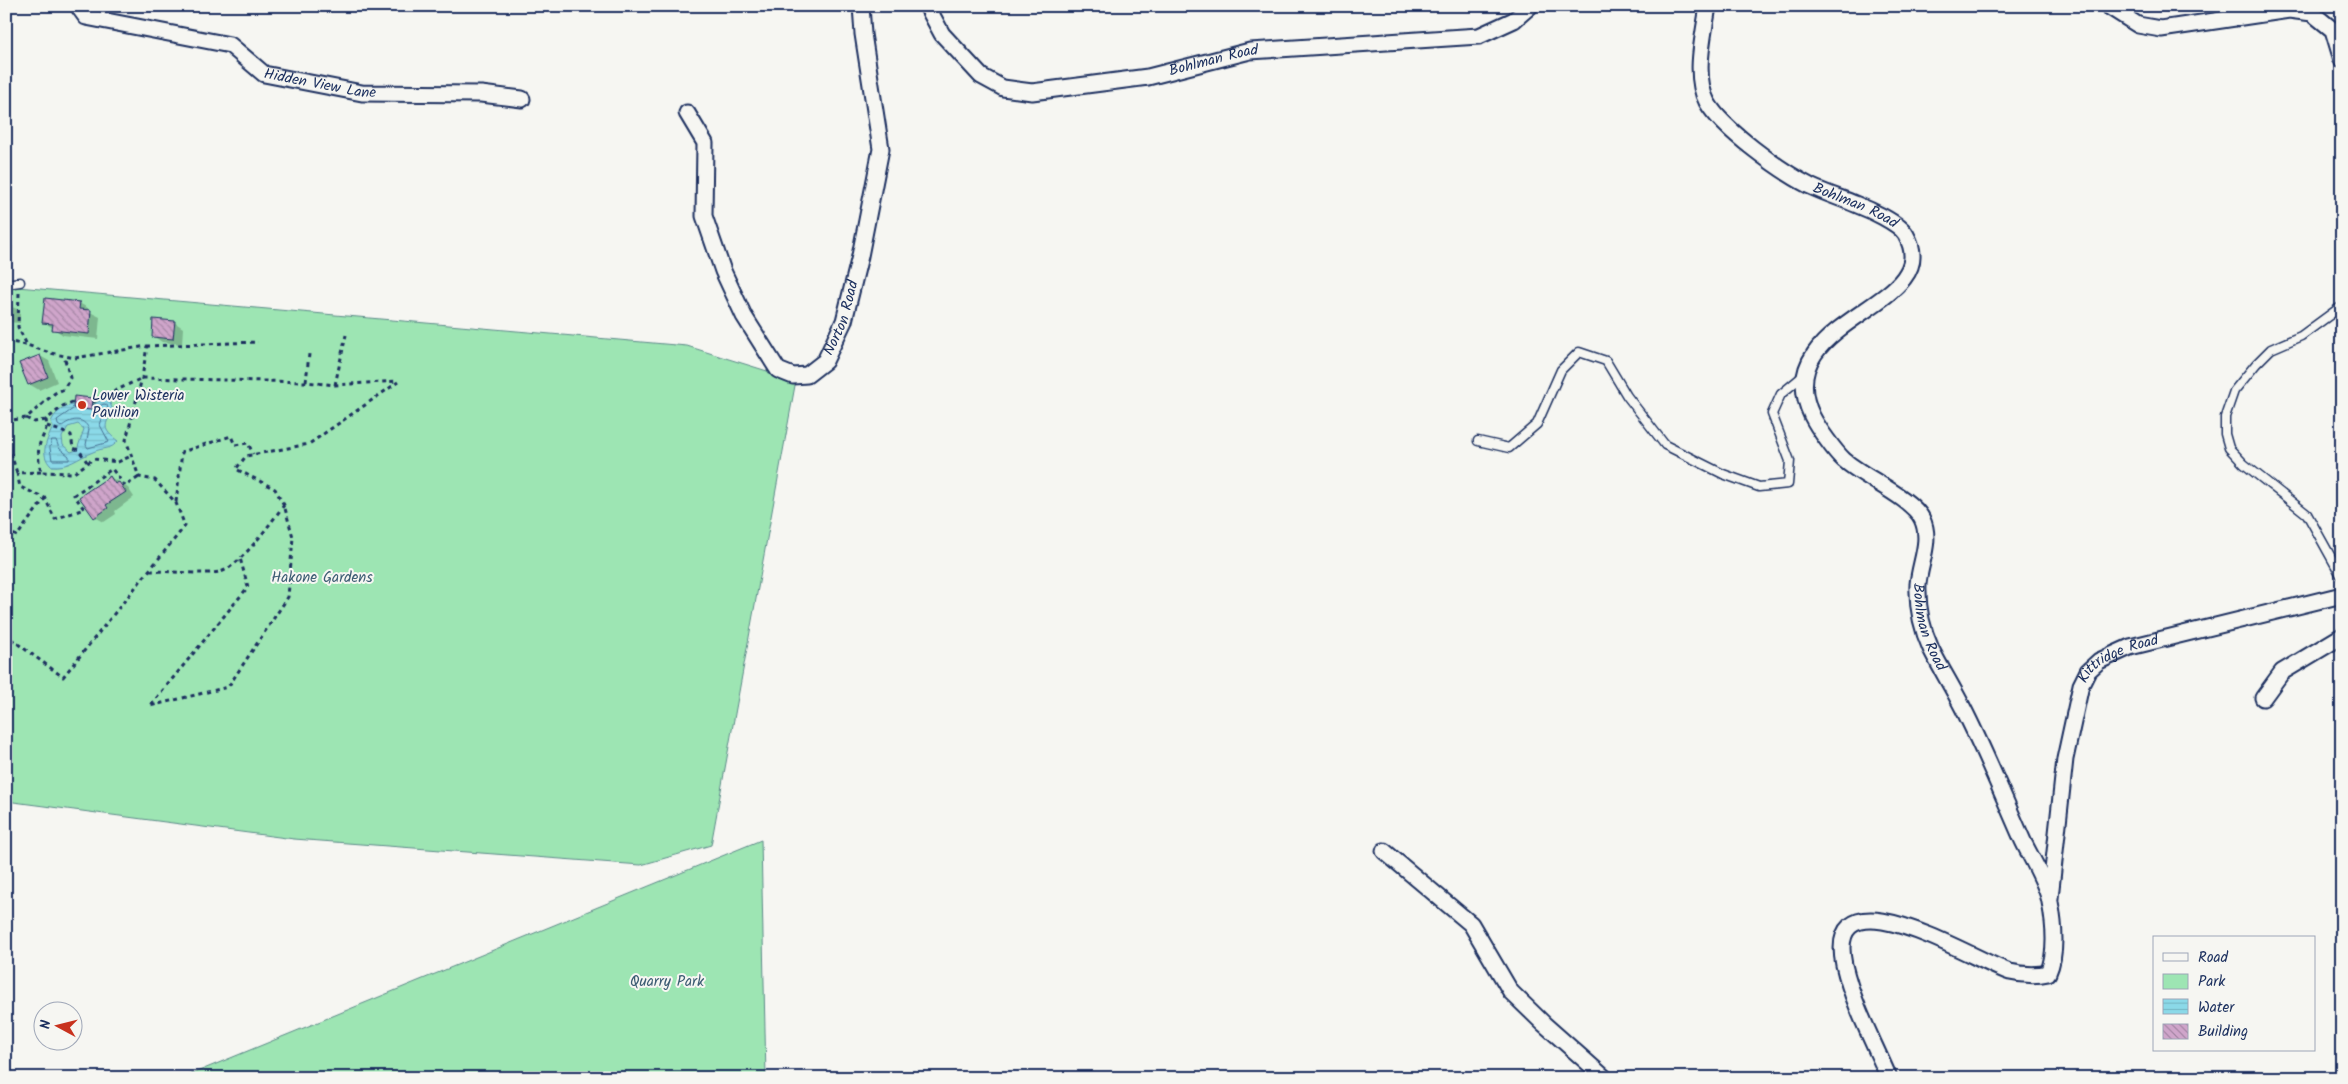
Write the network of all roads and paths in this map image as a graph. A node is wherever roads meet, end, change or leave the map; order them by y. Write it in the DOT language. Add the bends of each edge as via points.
graph roads {
  1 [pos="78,6"];
  2 [pos="861,6"];
  3 [pos="927,6"];
  4 [pos="1530,6"];
  5 [pos="1708,6"];
  6 [pos="2108,6"];
  7 [pos="2342,60"];
  8 [pos="522,99"];
  9 [pos="688,114"];
  10 [pos="20,282"];
  11 [pos="6,284"];
  12 [pos="2342,306"];
  13 [pos="346,336"];
  14 [pos="6,341"];
  15 [pos="258,342"];
  16 [pos="27,345"];
  17 [pos="147,346"];
  18 [pos="310,354"];
  19 [pos="64,356"];
  20 [pos="1807,372"];
  21 [pos="142,378"];
  22 [pos="306,382"];
  23 [pos="336,385"];
  24 [pos="73,402"];
  25 [pos="92,402"];
  26 [pos="26,418"];
  27 [pos="46,420"];
  28 [pos="6,421"];
  29 [pos="47,426"];
  30 [pos="6,438"];
  31 [pos="1478,441"];
  32 [pos="253,454"];
  33 [pos="130,456"];
  34 [pos="87,462"];
  35 [pos="41,472"];
  36 [pos="16,473"];
  37 [pos="138,477"];
  38 [pos="45,498"];
  39 [pos="176,503"];
  40 [pos="284,505"];
  41 [pos="6,531"];
  42 [pos="240,558"];
  43 [pos="150,571"];
  44 [pos="2342,577"];
  45 [pos="2342,595"];
  46 [pos="6,617"];
  47 [pos="2342,636"];
  48 [pos="2263,698"];
  49 [pos="1384,851"];
  50 [pos="2050,899"];
  51 [pos="1605,1078"];
  52 [pos="1889,1078"];
  1 -- 8 [label="street, Hidden View Lane" via="86,17 230,44 264,74 362,93 481,94"];
  2 -- 9 [label="street, Norton Road" via="881,149 844,321 825,361 807,375 793,376 778,370 744,316 723,271 704,216 704,143"];
  3 -- 4 [label="street, Bohlman Road" via="942,34 981,76 1003,88 1032,92 1148,77 1250,51 1480,36 1514,20"];
  5 -- 20 [label="street, Bohlman Road" via="1700,69 1706,101 1726,125 1771,161 1808,185 1871,210 1906,232 1914,256 1908,274 1893,290 1824,340 1812,356"];
  6 -- 7 [label="street" via="2138,25 2161,29 2290,10 2312,13 2333,30"];
  10 -- 11 [label="lane"];
  10 -- 16 [label="path" via="18,327"];
  12 -- 44 [label="lane" via="2301,336 2271,349 2234,391 2225,417 2225,434 2230,448 2244,464 2307,514"];
  13 -- 23 [label="path"];
  14 -- 16 [label="path"];
  15 -- 17 [label="path"];
  16 -- 19 [label="path"];
  17 -- 19 [label="path" via="75,358"];
  17 -- 21 [label="path"];
  18 -- 22 [label="path"];
  19 -- 26 [label="path" via="70,378 64,389"];
  20 -- 31 [label="lane" via="1781,394 1772,414 1790,461 1788,484 1759,487 1723,474 1665,445 1627,396 1606,361 1579,352 1561,370 1537,424 1509,448"];
  20 -- 50 [label="street, Bohlman Road" via="1806,397 1812,417 1843,460 1906,502 1921,518 1926,546 1918,583 1920,618 1931,648 1964,710"];
  21 -- 22 [label="path"];
  21 -- 25 [label="path"];
  21 -- 33 [label="path" via="127,430"];
  22 -- 23 [label="path"];
  23 -- 32 [label="path" via="398,381 309,444"];
  24 -- 27 [label="path"];
  26 -- 27 [label="path" via="34,422"];
  26 -- 28 [label="path"];
  27 -- 29 [label="path"];
  29 -- 34 [label="path" via="71,436 73,448 79,450"];
  29 -- 35 [label="path" via="39,445"];
  30 -- 36 [label="path"];
  32 -- 39 [label="path" via="248,443 234,445 231,436 182,452"];
  32 -- 40 [label="path" via="246,456 236,469 275,489"];
  33 -- 34 [label="path" via="118,462 99,459"];
  33 -- 37 [label="path"];
  34 -- 35 [label="path" via="74,473"];
  35 -- 36 [label="path"];
  36 -- 38 [label="path" via="20,487"];
  37 -- 38 [label="path" via="125,486 112,469 74,495 84,508 55,519"];
  37 -- 39 [label="path" via="155,480"];
  38 -- 41 [label="path" via="17,536"];
  39 -- 43 [label="path" via="185,526"];
  40 -- 42 [label="path"];
  40 -- 42 [label="path" via="293,537 288,597 228,687 150,706 248,587"];
  42 -- 43 [label="path" via="221,572"];
  43 -- 46 [label="path" via="63,678 7,636"];
  45 -- 50 [label="street, Kittridge Road" via="2130,647 2099,661 2088,671 2080,685 2065,759"];
  47 -- 48 [label="street" via="2282,672"];
  49 -- 51 [label="street" via="1471,924 1511,992"];
  50 -- 52 [label="street, Bohlman Road" via="2054,960 2048,973 2034,976 2009,972 1893,922 1864,920 1850,927 1843,940 1844,965"];
}
